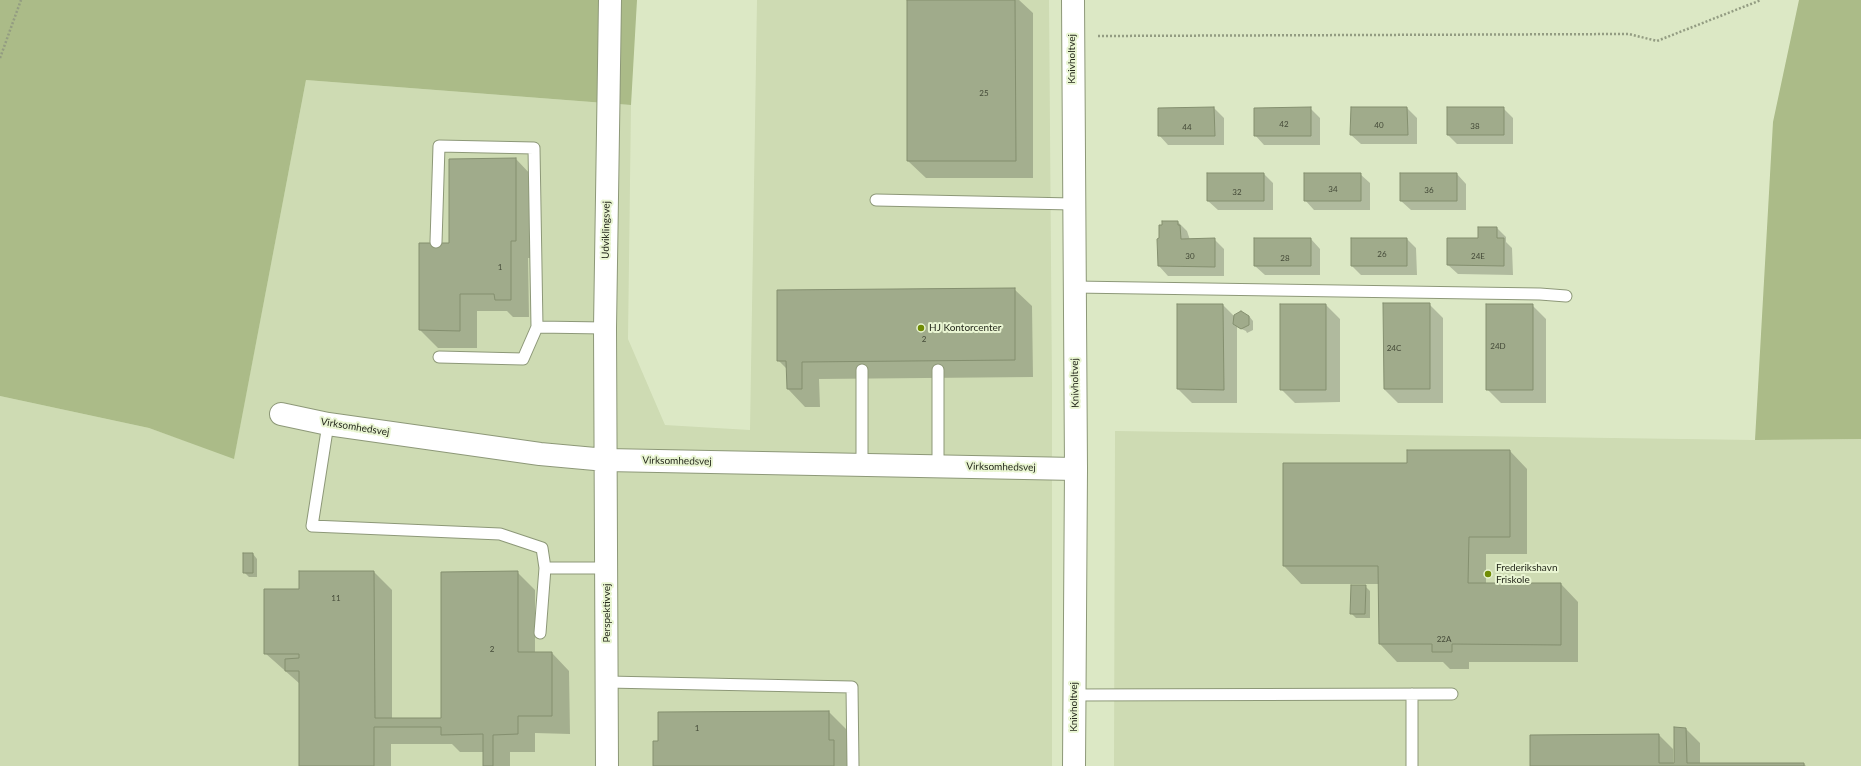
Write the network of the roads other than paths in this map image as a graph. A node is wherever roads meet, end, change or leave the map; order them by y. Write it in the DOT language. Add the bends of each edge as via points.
graph roads {
  1 [pos="610,0"];
  2 [pos="1073,0"];
  3 [pos="876,200"];
  4 [pos="1074,204"];
  5 [pos="436,242"];
  6 [pos="1074,287"];
  7 [pos="1566,296"];
  8 [pos="537,327"];
  9 [pos="605,328"];
  10 [pos="438,357"];
  11 [pos="862,370"];
  12 [pos="938,370"];
  13 [pos="281,414"];
  14 [pos="328,424"];
  15 [pos="606,460"];
  16 [pos="862,465"];
  17 [pos="938,466"];
  18 [pos="1076,469"];
  19 [pos="546,568"];
  20 [pos="607,568"];
  21 [pos="540,633"];
  22 [pos="607,682"];
  23 [pos="1412,694"];
  24 [pos="1452,694"];
  25 [pos="1074,695"];
  26 [pos="607,766"];
  27 [pos="853,766"];
  28 [pos="1074,766"];
  29 [pos="1412,766"];
  1 -- 9 [label="street, Udviklingsvej"];
  2 -- 4 [label="street, Knivholtvej"];
  3 -- 4 [label="lane"];
  4 -- 6 [label="street, Knivholtvej"];
  5 -- 8 [label="lane" via="439,146 534,148"];
  6 -- 7 [label="lane"];
  6 -- 18 [label="street, Knivholtvej"];
  8 -- 9 [label="lane"];
  8 -- 10 [label="lane" via="523,359"];
  9 -- 15 [label="street, Udviklingsvej"];
  11 -- 16 [label="lane"];
  12 -- 17 [label="lane"];
  13 -- 14 [label="street, Virksomhedsvej"];
  14 -- 15 [label="street, Virksomhedsvej" via="540,454"];
  14 -- 19 [label="lane" via="312,526 500,534 542,548"];
  15 -- 16 [label="street, Virksomhedsvej"];
  15 -- 20 [label="street, Perspektivvej"];
  16 -- 17 [label="street, Virksomhedsvej"];
  17 -- 18 [label="street, Virksomhedsvej"];
  18 -- 25 [label="street, Knivholtvej"];
  19 -- 20 [label="lane"];
  19 -- 21 [label="lane"];
  20 -- 22 [label="street, Perspektivvej"];
  22 -- 26 [label="street, Perspektivvej"];
  22 -- 27 [label="lane" via="852,687"];
  23 -- 24 [label="lane"];
  23 -- 25 [label="lane"];
  23 -- 29 [label="lane"];
  25 -- 28 [label="street, Knivholtvej"];
}
